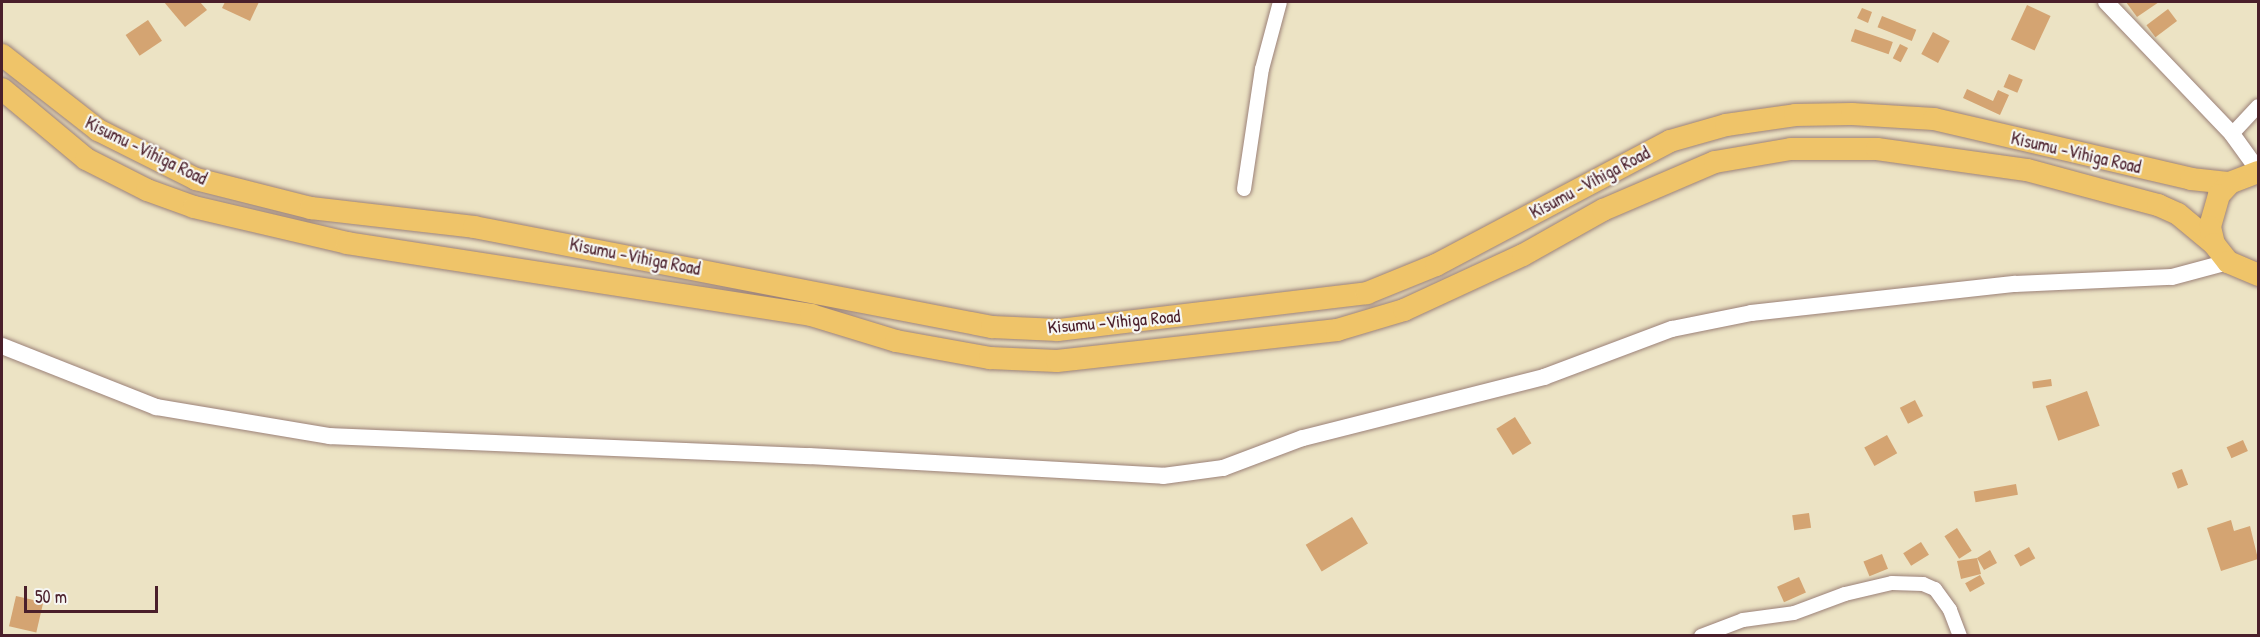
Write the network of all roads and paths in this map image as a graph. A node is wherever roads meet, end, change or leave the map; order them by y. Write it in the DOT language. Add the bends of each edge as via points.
graph roads {
  1 [pos="1280,2"];
  2 [pos="2106,2"];
  3 [pos="2,55"];
  4 [pos="2,89"];
  5 [pos="2259,106"];
  6 [pos="2232,134"];
  7 [pos="2259,171"];
  8 [pos="2230,183"];
  9 [pos="1244,189"];
  10 [pos="2214,244"];
  11 [pos="2228,262"];
  12 [pos="2259,275"];
  13 [pos="2,346"];
  14 [pos="1701,636"];
  15 [pos="1960,636"];
  1 -- 9 [label="street" via="1262,69"];
  2 -- 6 [label="street"];
  3 -- 8 [label="highway, Kisumu -Vihiga Road" via="98,130 196,179 311,208 474,227 992,327 1058,330 1367,293 1436,265 1670,141 1726,125 1795,115 1934,119 2191,179"];
  4 -- 10 [label="highway, Kisumu -Vihiga Road" via="86,159 147,190 194,207 347,243 811,315 896,341 990,358 1057,361 1337,330 1413,306 1523,255 1613,206 1715,162 1791,149 1917,153 2027,170 2158,204 2178,214"];
  5 -- 6 [label="street"];
  6 -- 7 [label="street"];
  7 -- 8 [label="highway"];
  8 -- 10 [label="highway" via="2212,209 2210,227"];
  10 -- 11 [label="highway, Kisumu -Vihiga Road"];
  11 -- 12 [label="highway"];
  11 -- 13 [label="street" via="2172,277 2015,284 1751,313 1672,329 1544,377 1303,438 1223,468 1163,476 330,436 156,407"];
  14 -- 15 [label="street" via="1743,620 1788,615 1845,594 1892,583 1923,584 1935,589 1950,610"];
}
